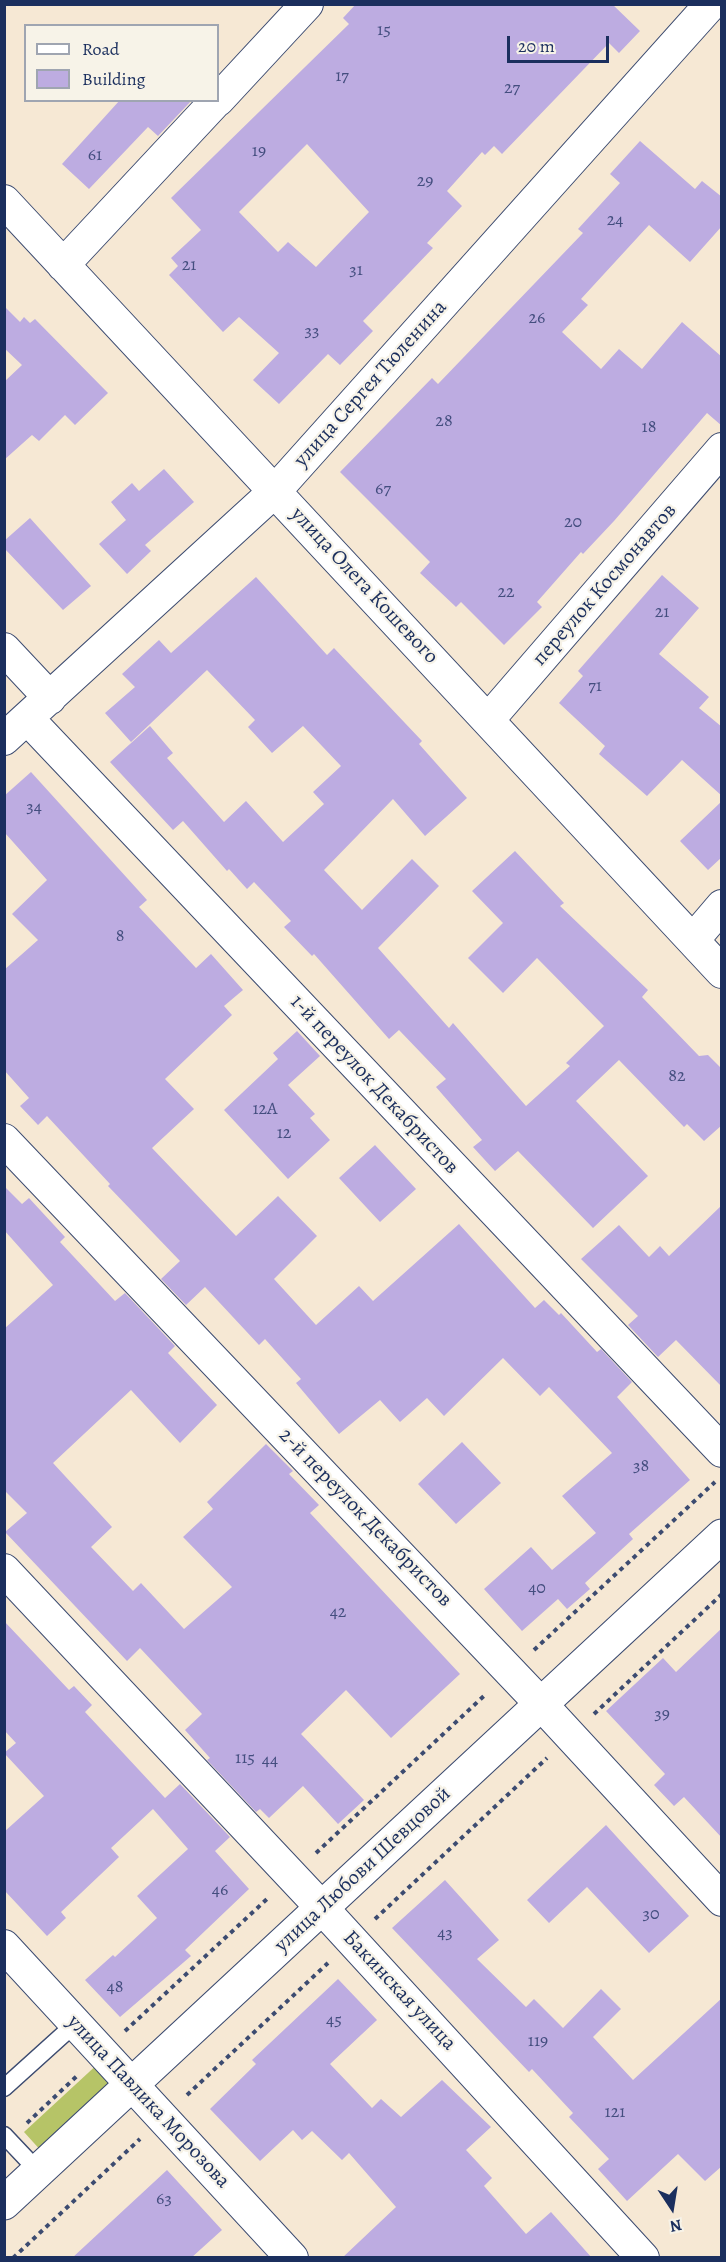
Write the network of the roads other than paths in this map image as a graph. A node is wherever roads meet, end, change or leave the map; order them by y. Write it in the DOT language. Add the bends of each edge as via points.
graph roads {
  1 [pos="308,4"];
  2 [pos="711,4"];
  3 [pos="219,98"];
  4 [pos="215,102"];
  5 [pos="4,201"];
  6 [pos="63,265"];
  7 [pos="722,449"];
  8 [pos="275,491"];
  9 [pos="4,649"];
  10 [pos="38,708"];
  11 [pos="488,720"];
  12 [pos="4,739"];
  13 [pos="722,906"];
  14 [pos="693,940"];
  15 [pos="722,972"];
  16 [pos="4,1140"];
  17 [pos="722,1451"];
  18 [pos="722,1536"];
  19 [pos="4,1570"];
  20 [pos="542,1704"];
  21 [pos="722,1900"];
  22 [pos="322,1908"];
  23 [pos="4,1946"];
  24 [pos="76,2023"];
  25 [pos="132,2084"];
  26 [pos="4,2088"];
  27 [pos="7,2137"];
  28 [pos="38,2171"];
  29 [pos="4,2203"];
  30 [pos="292,2258"];
  31 [pos="643,2258"];
  1 -- 3 [label="street"];
  2 -- 8 [label="street, улица Сергея Тюленина"];
  4 -- 6 [label="street"];
  5 -- 6 [label="street, улица Олега Кошевого"];
  6 -- 8 [label="street, улица Олега Кошевого"];
  7 -- 11 [label="street, переулок Космонавтов"];
  8 -- 10 [label="street, улица Сергея Тюленина"];
  8 -- 11 [label="street, улица Олега Кошевого"];
  9 -- 10 [label="street, 1-й переулок Декабристов"];
  10 -- 12 [label="street, улица Сергея Тюленина"];
  10 -- 17 [label="street, 1-й переулок Декабристов"];
  11 -- 14 [label="street, улица Олега Кошевого"];
  13 -- 14 [label="street"];
  14 -- 15 [label="street, улица Олега Кошевого"];
  16 -- 20 [label="street, 2-й переулок Декабристов"];
  18 -- 20 [label="street, улица Любови Шевцовой"];
  19 -- 22 [label="street, Бакинская улица"];
  20 -- 21 [label="street, 2-й переулок Декабристов"];
  20 -- 22 [label="street, улица Любови Шевцовой"];
  22 -- 25 [label="street, улица Любови Шевцовой"];
  22 -- 31 [label="street, Бакинская улица"];
  23 -- 24 [label="street, улица Павлика Морозова"];
  24 -- 25 [label="street, улица Павлика Морозова"];
  24 -- 26 [label="lane"];
  25 -- 28 [label="street, улица Любови Шевцовой"];
  25 -- 30 [label="street, улица Павлика Морозова"];
  27 -- 28 [label="lane"];
  28 -- 29 [label="street, улица Любови Шевцовой"];
}
